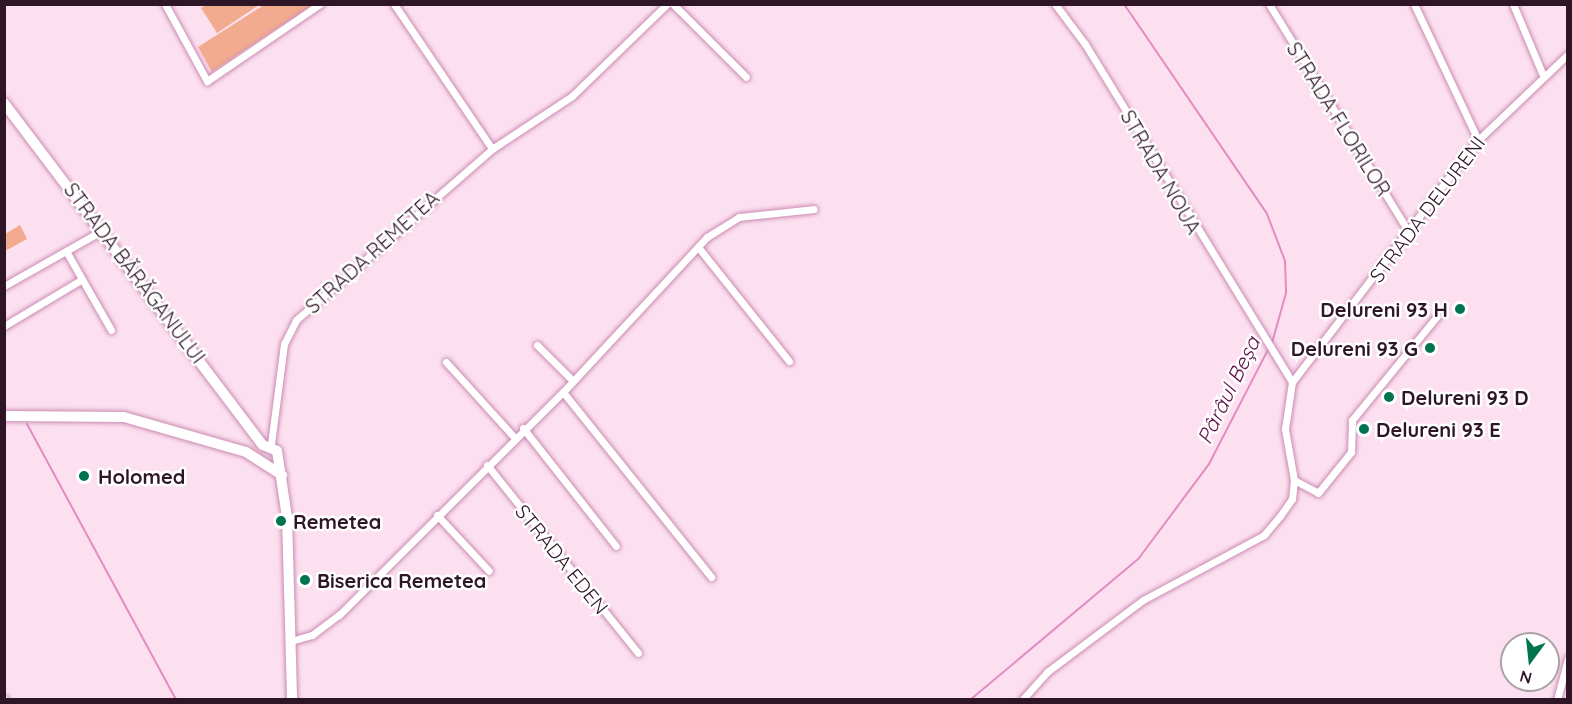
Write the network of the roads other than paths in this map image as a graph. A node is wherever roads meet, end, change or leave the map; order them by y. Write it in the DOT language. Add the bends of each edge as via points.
graph roads {
  1 [pos="165,4"];
  2 [pos="320,4"];
  3 [pos="394,4"];
  4 [pos="674,4"];
  5 [pos="1055,4"];
  6 [pos="1269,4"];
  7 [pos="1414,4"];
  8 [pos="1513,4"];
  9 [pos="666,5"];
  10 [pos="1568,54"];
  11 [pos="1542,73"];
  12 [pos="746,77"];
  13 [pos="4,103"];
  14 [pos="1478,140"];
  15 [pos="492,149"];
  16 [pos="814,209"];
  17 [pos="103,230"];
  18 [pos="1410,234"];
  19 [pos="698,247"];
  20 [pos="66,251"];
  21 [pos="81,280"];
  22 [pos="4,286"];
  23 [pos="1437,316"];
  24 [pos="4,326"];
  25 [pos="111,330"];
  26 [pos="537,345"];
  27 [pos="789,361"];
  28 [pos="446,363"];
  29 [pos="573,381"];
  30 [pos="1292,382"];
  31 [pos="563,392"];
  32 [pos="4,416"];
  33 [pos="523,428"];
  34 [pos="514,437"];
  35 [pos="266,452"];
  36 [pos="487,465"];
  37 [pos="1294,480"];
  38 [pos="438,515"];
  39 [pos="616,546"];
  40 [pos="489,571"];
  41 [pos="711,577"];
  42 [pos="291,641"];
  43 [pos="638,653"];
  44 [pos="1568,658"];
  45 [pos="292,699"];
  46 [pos="1022,699"];
  47 [pos="1557,699"];
  1 -- 2 [label="street" via="207,81"];
  3 -- 15 [label="street"];
  4 -- 12 [label="street"];
  5 -- 30 [label="street, STRADA NOUA" via="1084,44"];
  6 -- 18 [label="street, STRADA FLORILOR"];
  7 -- 14 [label="street"];
  8 -- 11 [label="street"];
  9 -- 15 [label="street, STRADA REMETEA" via="572,96"];
  10 -- 11 [label="street, STRADA DELURENI"];
  11 -- 14 [label="street, STRADA DELURENI"];
  13 -- 17 [label="street, STRADA BĂRĂGANULUI"];
  14 -- 18 [label="street, STRADA DELURENI"];
  15 -- 35 [label="street, STRADA REMETEA" via="296,320 282,353"];
  16 -- 19 [label="street" via="739,217"];
  17 -- 20 [label="street"];
  17 -- 35 [label="street, STRADA BĂRĂGANULUI"];
  18 -- 30 [label="street, STRADA DELURENI"];
  19 -- 27 [label="street"];
  19 -- 29 [label="street"];
  20 -- 21 [label="street"];
  20 -- 22 [label="street"];
  21 -- 24 [label="street"];
  21 -- 25 [label="street"];
  23 -- 37 [label="street" via="1352,420 1351,453 1318,493"];
  26 -- 29 [label="street"];
  28 -- 34 [label="street"];
  29 -- 31 [label="street"];
  30 -- 37 [label="street" via="1285,429"];
  31 -- 33 [label="street"];
  31 -- 41 [label="street"];
  32 -- 35 [label="street" via="124,417 246,452"];
  33 -- 34 [label="street"];
  33 -- 39 [label="street"];
  34 -- 36 [label="street"];
  35 -- 42 [label="street, STRADA REMETEA" via="282,475"];
  36 -- 38 [label="street"];
  36 -- 43 [label="street, STRADA EDEN"];
  37 -- 46 [label="street" via="1292,499 1264,535 1143,600 1047,672"];
  38 -- 40 [label="street"];
  38 -- 42 [label="street" via="339,615 312,635"];
  42 -- 45 [label="street, STRADA REMETEA"];
  44 -- 47 [label="street"];
}
